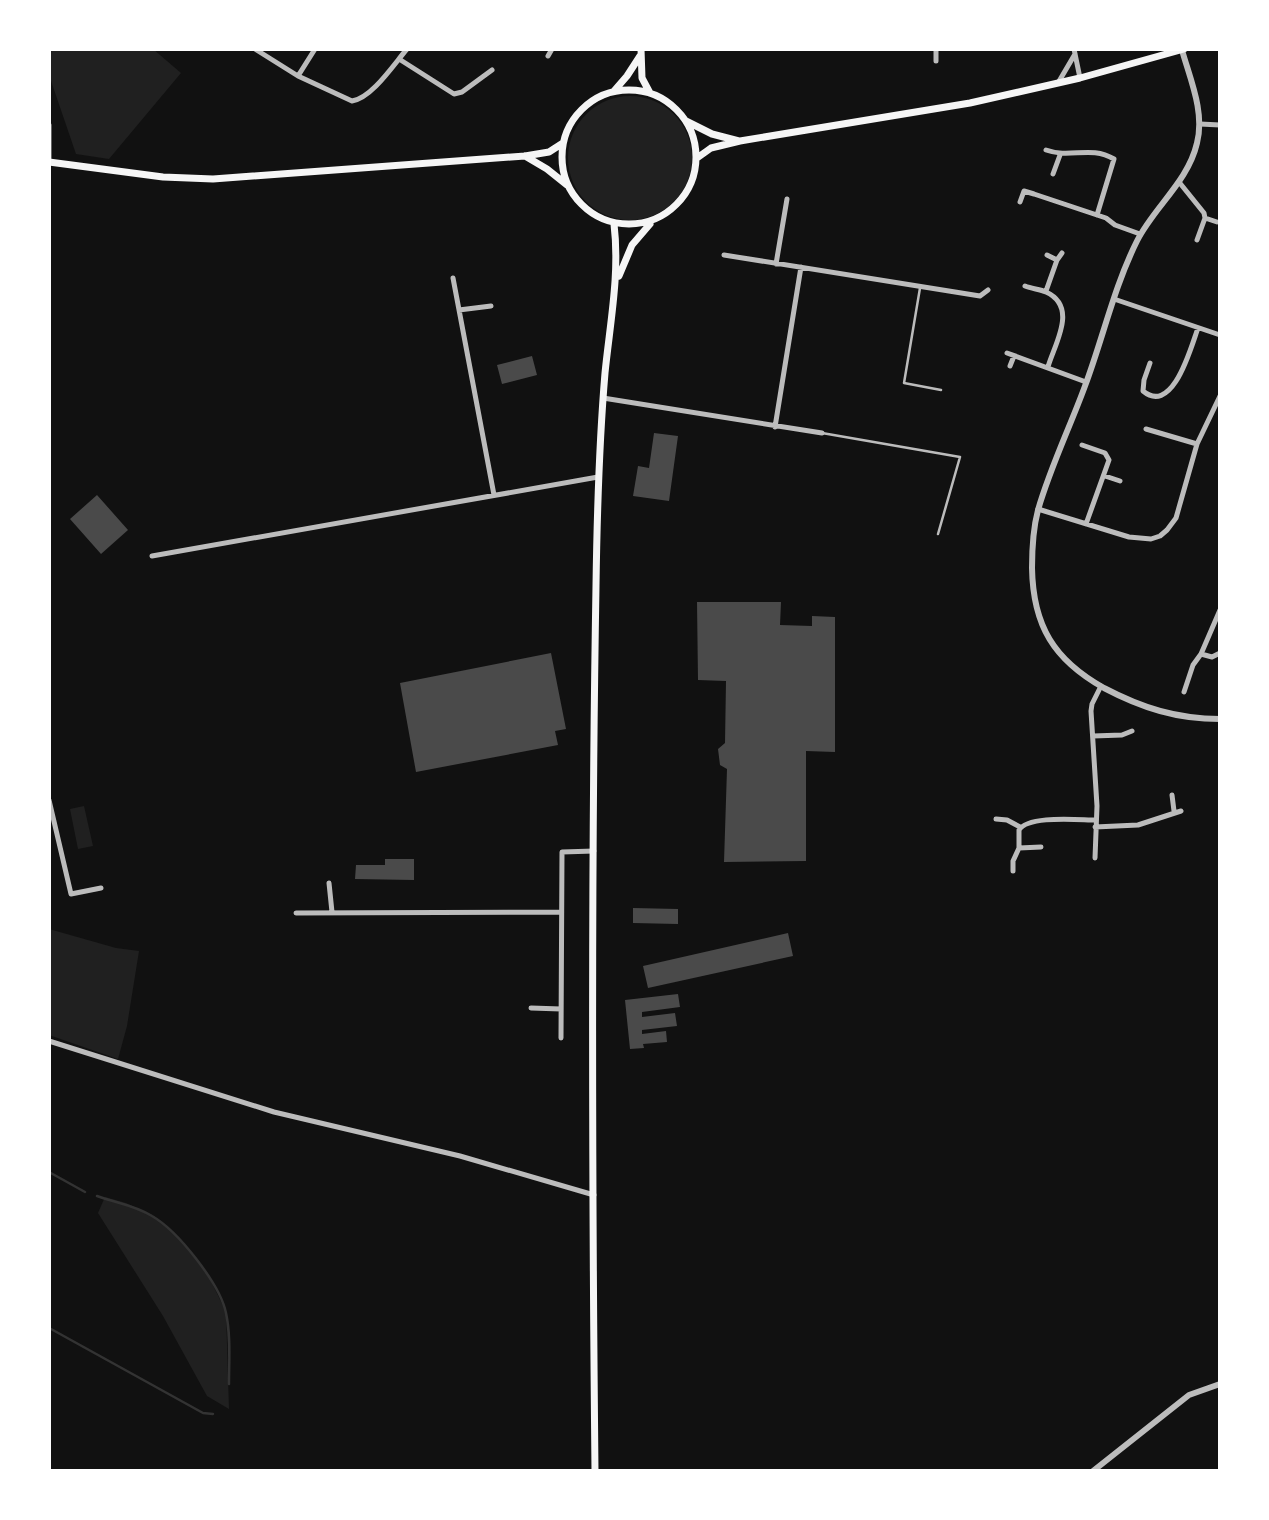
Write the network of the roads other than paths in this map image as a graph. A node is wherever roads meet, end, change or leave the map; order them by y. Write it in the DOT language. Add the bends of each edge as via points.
graph roads {
  1 [pos="255,49"];
  2 [pos="315,49"];
  3 [pos="407,49"];
  4 [pos="552,49"];
  5 [pos="936,49"];
  6 [pos="1183,49"];
  7 [pos="641,51"];
  8 [pos="1074,52"];
  9 [pos="548,56"];
  10 [pos="399,59"];
  11 [pos="936,61"];
  12 [pos="492,70"];
  13 [pos="298,76"];
  14 [pos="1080,78"];
  15 [pos="1058,83"];
  16 [pos="613,92"];
  17 [pos="651,93"];
  18 [pos="687,121"];
  19 [pos="1200,124"];
  20 [pos="49,125"];
  21 [pos="1220,125"];
  22 [pos="740,141"];
  23 [pos="563,143"];
  24 [pos="1046,150"];
  25 [pos="1060,155"];
  26 [pos="525,156"];
  27 [pos="697,158"];
  28 [pos="49,162"];
  29 [pos="1053,174"];
  30 [pos="1179,182"];
  31 [pos="567,185"];
  32 [pos="787,198"];
  33 [pos="1020,202"];
  34 [pos="1097,215"];
  35 [pos="1205,218"];
  36 [pos="653,221"];
  37 [pos="1217,222"];
  38 [pos="614,224"];
  39 [pos="1140,234"];
  40 [pos="1197,240"];
  41 [pos="1062,253"];
  42 [pos="1047,255"];
  43 [pos="724,256"];
  44 [pos="1057,260"];
  45 [pos="776,264"];
  46 [pos="801,267"];
  47 [pos="453,278"];
  48 [pos="616,284"];
  49 [pos="1025,286"];
  50 [pos="920,287"];
  51 [pos="988,290"];
  52 [pos="1046,291"];
  53 [pos="1114,299"];
  54 [pos="491,306"];
  55 [pos="459,310"];
  56 [pos="1198,327"];
  57 [pos="1220,335"];
  58 [pos="1150,363"];
  59 [pos="1010,366"];
  60 [pos="1048,367"];
  61 [pos="1086,382"];
  62 [pos="941,390"];
  63 [pos="1220,396"];
  64 [pos="603,398"];
  65 [pos="775,427"];
  66 [pos="1146,429"];
  67 [pos="822,433"];
  68 [pos="1197,444"];
  69 [pos="1082,445"];
  70 [pos="1105,476"];
  71 [pos="598,477"];
  72 [pos="1120,481"];
  73 [pos="494,495"];
  74 [pos="1038,509"];
  75 [pos="1086,524"];
  76 [pos="938,534"];
  77 [pos="152,556"];
  78 [pos="1220,610"];
  79 [pos="1201,653"];
  80 [pos="1220,653"];
  81 [pos="1101,686"];
  82 [pos="1184,692"];
  83 [pos="1220,719"];
  84 [pos="1132,731"];
  85 [pos="1093,736"];
  86 [pos="1172,795"];
  87 [pos="49,800"];
  88 [pos="996,819"];
  89 [pos="1095,823"];
  90 [pos="1020,827"];
  91 [pos="1041,847"];
  92 [pos="1019,848"];
  93 [pos="594,851"];
  94 [pos="1095,858"];
  95 [pos="1013,871"];
  96 [pos="329,883"];
  97 [pos="101,888"];
  98 [pos="331,912"];
  99 [pos="561,912"];
  100 [pos="296,913"];
  101 [pos="531,1008"];
  102 [pos="561,1009"];
  103 [pos="561,1038"];
  104 [pos="49,1041"];
  105 [pos="594,1195"];
  106 [pos="1220,1384"];
  107 [pos="595,1471"];
  108 [pos="1093,1471"];
  1 -- 13 [label="street"];
  2 -- 13 [label="street"];
  3 -- 10 [label="street"];
  4 -- 9 [label="street"];
  5 -- 11 [label="street"];
  6 -- 14 [label="main road"];
  6 -- 19 [label="street"];
  7 -- 16 [label="main road"];
  7 -- 17 [label="main road" via="642,78"];
  8 -- 14 [label="street"];
  8 -- 15 [label="street"];
  10 -- 12 [label="street" via="455,94"];
  10 -- 13 [label="street" via="369,93 355,101"];
  14 -- 15 [label="main road"];
  15 -- 22 [label="main road" via="970,103"];
  16 -- 17 [label="main road"];
  16 -- 23 [label="main road" via="585,106"];
  17 -- 18 [label="main road" via="671,104"];
  18 -- 22 [label="main road"];
  18 -- 27 [label="main road"];
  19 -- 21 [label="street"];
  19 -- 30 [label="street" via="1196,150"];
  20 -- 28 [label="street"];
  22 -- 27 [label="main road" via="712,148"];
  23 -- 26 [label="main road" via="549,152"];
  23 -- 31 [label="main road"];
  24 -- 25 [label="street"];
  25 -- 29 [label="street"];
  25 -- 34 [label="street" via="1092,152 1114,159"];
  26 -- 28 [label="main road" via="213,179"];
  26 -- 31 [label="main road"];
  27 -- 36 [label="main road" via="695,174 680,203"];
  30 -- 35 [label="street"];
  30 -- 39 [label="street"];
  31 -- 38 [label="main road" via="589,212"];
  32 -- 45 [label="street"];
  33 -- 34 [label="street" via="1024,191"];
  34 -- 39 [label="street"];
  35 -- 37 [label="street"];
  35 -- 40 [label="street"];
  36 -- 38 [label="main road"];
  36 -- 48 [label="main road" via="632,245"];
  38 -- 48 [label="main road"];
  39 -- 53 [label="street"];
  41 -- 44 [label="street"];
  42 -- 44 [label="street"];
  43 -- 45 [label="street"];
  44 -- 52 [label="street"];
  45 -- 46 [label="street"];
  46 -- 50 [label="street"];
  46 -- 65 [label="street"];
  47 -- 55 [label="street"];
  48 -- 64 [label="main road"];
  49 -- 52 [label="street"];
  50 -- 51 [label="street" via="980,296"];
  50 -- 62 [label="lane" via="904,383"];
  52 -- 60 [label="street" via="1064,317"];
  53 -- 56 [label="street"];
  53 -- 61 [label="street"];
  54 -- 55 [label="street"];
  55 -- 73 [label="street"];
  56 -- 57 [label="street"];
  56 -- 58 [label="street" via="1180,373 1164,395 1143,391"];
  59 -- 60 [label="street" via="1011,355"];
  60 -- 61 [label="street"];
  61 -- 74 [label="street"];
  63 -- 68 [label="street"];
  64 -- 65 [label="street"];
  64 -- 71 [label="main road"];
  65 -- 67 [label="street"];
  66 -- 68 [label="street"];
  67 -- 76 [label="lane" via="960,457"];
  68 -- 75 [label="street" via="1176,518 1160,536 1140,539"];
  69 -- 70 [label="street" via="1108,456"];
  70 -- 72 [label="street"];
  70 -- 75 [label="street"];
  71 -- 73 [label="street"];
  71 -- 93 [label="main road"];
  73 -- 77 [label="street"];
  74 -- 75 [label="street"];
  74 -- 81 [label="street" via="1032,563 1040,621 1062,657"];
  78 -- 79 [label="street"];
  79 -- 80 [label="street" via="1212,657"];
  79 -- 82 [label="street"];
  81 -- 83 [label="street" via="1163,714"];
  81 -- 85 [label="street" via="1091,708"];
  84 -- 85 [label="street" via="1122,736"];
  85 -- 89 [label="street"];
  86 -- 89 [label="street" via="1177,811 1138,825"];
  87 -- 97 [label="street" via="71,894"];
  88 -- 90 [label="street"];
  89 -- 90 [label="street" via="1037,821"];
  89 -- 94 [label="street"];
  90 -- 92 [label="street"];
  91 -- 92 [label="street"];
  92 -- 95 [label="street"];
  93 -- 99 [label="street" via="562,852"];
  93 -- 105 [label="main road"];
  96 -- 98 [label="street"];
  98 -- 99 [label="street"];
  98 -- 100 [label="street"];
  99 -- 102 [label="street"];
  101 -- 102 [label="street"];
  102 -- 103 [label="street"];
  104 -- 105 [label="street" via="274,1112 460,1156"];
  105 -- 107 [label="main road"];
  106 -- 108 [label="street" via="1189,1395"];
}
